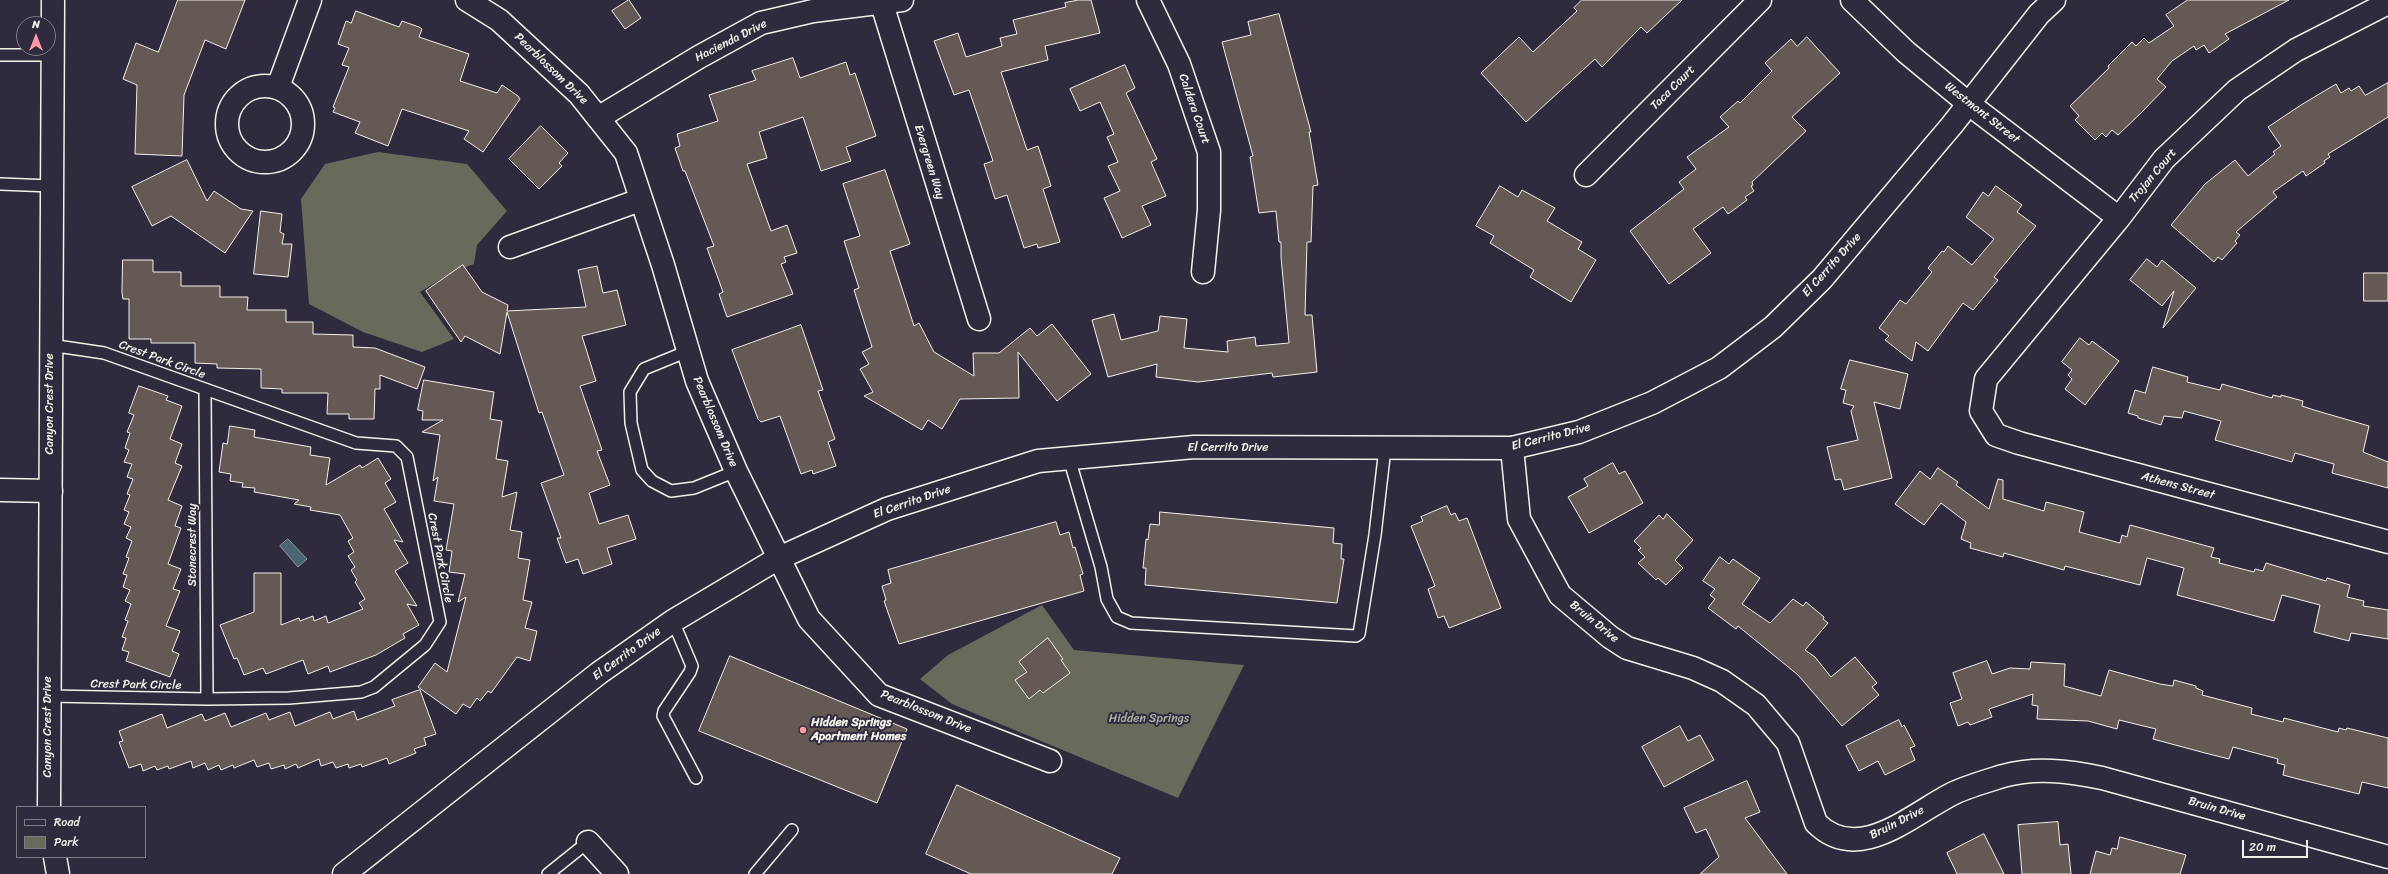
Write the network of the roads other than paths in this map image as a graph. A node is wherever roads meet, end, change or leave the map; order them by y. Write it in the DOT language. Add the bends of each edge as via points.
graph roads {
  1 [pos="53,0"];
  2 [pos="310,0"];
  3 [pos="467,0"];
  4 [pos="1148,0"];
  5 [pos="1760,0"];
  6 [pos="1852,0"];
  7 [pos="2054,0"];
  8 [pos="892,2"];
  9 [pos="2388,2"];
  10 [pos="53,16"];
  11 [pos="0,55"];
  12 [pos="16,55"];
  13 [pos="52,56"];
  14 [pos="278,87"];
  15 [pos="1969,104"];
  16 [pos="598,118"];
  17 [pos="1586,175"];
  18 [pos="0,184"];
  19 [pos="51,186"];
  20 [pos="640,200"];
  21 [pos="2119,218"];
  22 [pos="510,247"];
  23 [pos="1203,272"];
  24 [pos="979,319"];
  25 [pos="50,345"];
  26 [pos="688,351"];
  27 [pos="205,390"];
  28 [pos="1982,411"];
  29 [pos="1385,448"];
  30 [pos="1512,448"];
  31 [pos="1069,458"];
  32 [pos="736,471"];
  33 [pos="0,490"];
  34 [pos="51,491"];
  35 [pos="2388,542"];
  36 [pos="777,559"];
  37 [pos="673,620"];
  38 [pos="48,696"];
  39 [pos="207,699"];
  40 [pos="1050,761"];
  41 [pos="696,778"];
  42 [pos="49,806"];
  43 [pos="792,830"];
  44 [pos="588,842"];
  45 [pos="2388,857"];
  46 [pos="55,858"];
  47 [pos="58,874"];
  48 [pos="344,874"];
  49 [pos="548,874"];
  50 [pos="617,874"];
  51 [pos="755,874"];
  1 -- 10 [label="street, Canyon Crest Drive"];
  2 -- 14 [label="street"];
  3 -- 16 [label="street, Pearblossom Drive" via="499,20 579,94"];
  4 -- 23 [label="street, Caldera Court" via="1179,64 1209,152 1210,210"];
  5 -- 17 [label="street, Taca Court"];
  6 -- 15 [label="street, Westmont Street" via="1906,52"];
  7 -- 15 [label="street, El Cerrito Drive" via="2039,14"];
  8 -- 16 [label="street, Hacienda Drive" via="813,11 761,23"];
  8 -- 24 [label="street, Evergreen Way"];
  9 -- 21 [label="street, Trojan Court" via="2296,50 2237,90 2164,159"];
  11 -- 12 [label="lane"];
  13 -- 19 [label="street, Canyon Crest Drive"];
  15 -- 21 [label="street, Westmont Street"];
  15 -- 30 [label="street, El Cerrito Drive" via="1822,279 1773,327 1719,368 1652,403 1579,432"];
  16 -- 20 [label="street, Pearblossom Drive" via="626,153"];
  18 -- 19 [label="lane"];
  19 -- 25 [label="street, Canyon Crest Drive"];
  20 -- 22 [label="street"];
  20 -- 26 [label="street, Pearblossom Drive" via="663,265"];
  21 -- 28 [label="street, Trojan Court" via="1986,379"];
  25 -- 27 [label="lane, Crest Park Circle" via="104,353"];
  25 -- 34 [label="street, Canyon Crest Drive"];
  26 -- 32 [label="street, Pearblossom Drive" via="697,381"];
  26 -- 32 [label="lane" via="644,369 630,392 631,424 642,470 652,482 671,491 694,488"];
  27 -- 39 [label="lane, Stonecrest Way"];
  27 -- 39 [label="lane, Crest Park Circle" via="356,443 396,446 407,457 440,622 425,646 374,687 361,692 289,698"];
  28 -- 35 [label="street, Athens Street" via="1996,435 2019,443"];
  29 -- 30 [label="street, El Cerrito Drive"];
  29 -- 31 [label="street, El Cerrito Drive" via="1194,447"];
  29 -- 31 [label="lane" via="1375,535 1359,634 1356,636 1131,623 1117,616 1107,599 1101,567"];
  30 -- 45 [label="street, Bruin Drive" via="1519,518 1560,595 1627,648 1694,668 1722,681 1756,705 1788,743 1816,823 1823,830 1838,837 1865,840 1882,834 1955,793 2004,776 2044,770 2078,772 2102,778"];
  31 -- 36 [label="street, El Cerrito Drive" via="1038,461 887,509"];
  32 -- 36 [label="street, Pearblossom Drive"];
  33 -- 34 [label="street"];
  34 -- 38 [label="street, Canyon Crest Drive"];
  36 -- 37 [label="street, El Cerrito Drive"];
  36 -- 40 [label="street, Pearblossom Drive" via="809,619 879,695"];
  37 -- 41 [label="lane" via="692,666 663,716"];
  37 -- 48 [label="street, El Cerrito Drive" via="600,673"];
  38 -- 39 [label="lane, Crest Park Circle"];
  38 -- 42 [label="street, Canyon Crest Drive"];
  43 -- 51 [label="lane"];
  44 -- 49 [label="lane"];
  44 -- 50 [label="street"];
  46 -- 47 [label="street"];
}
